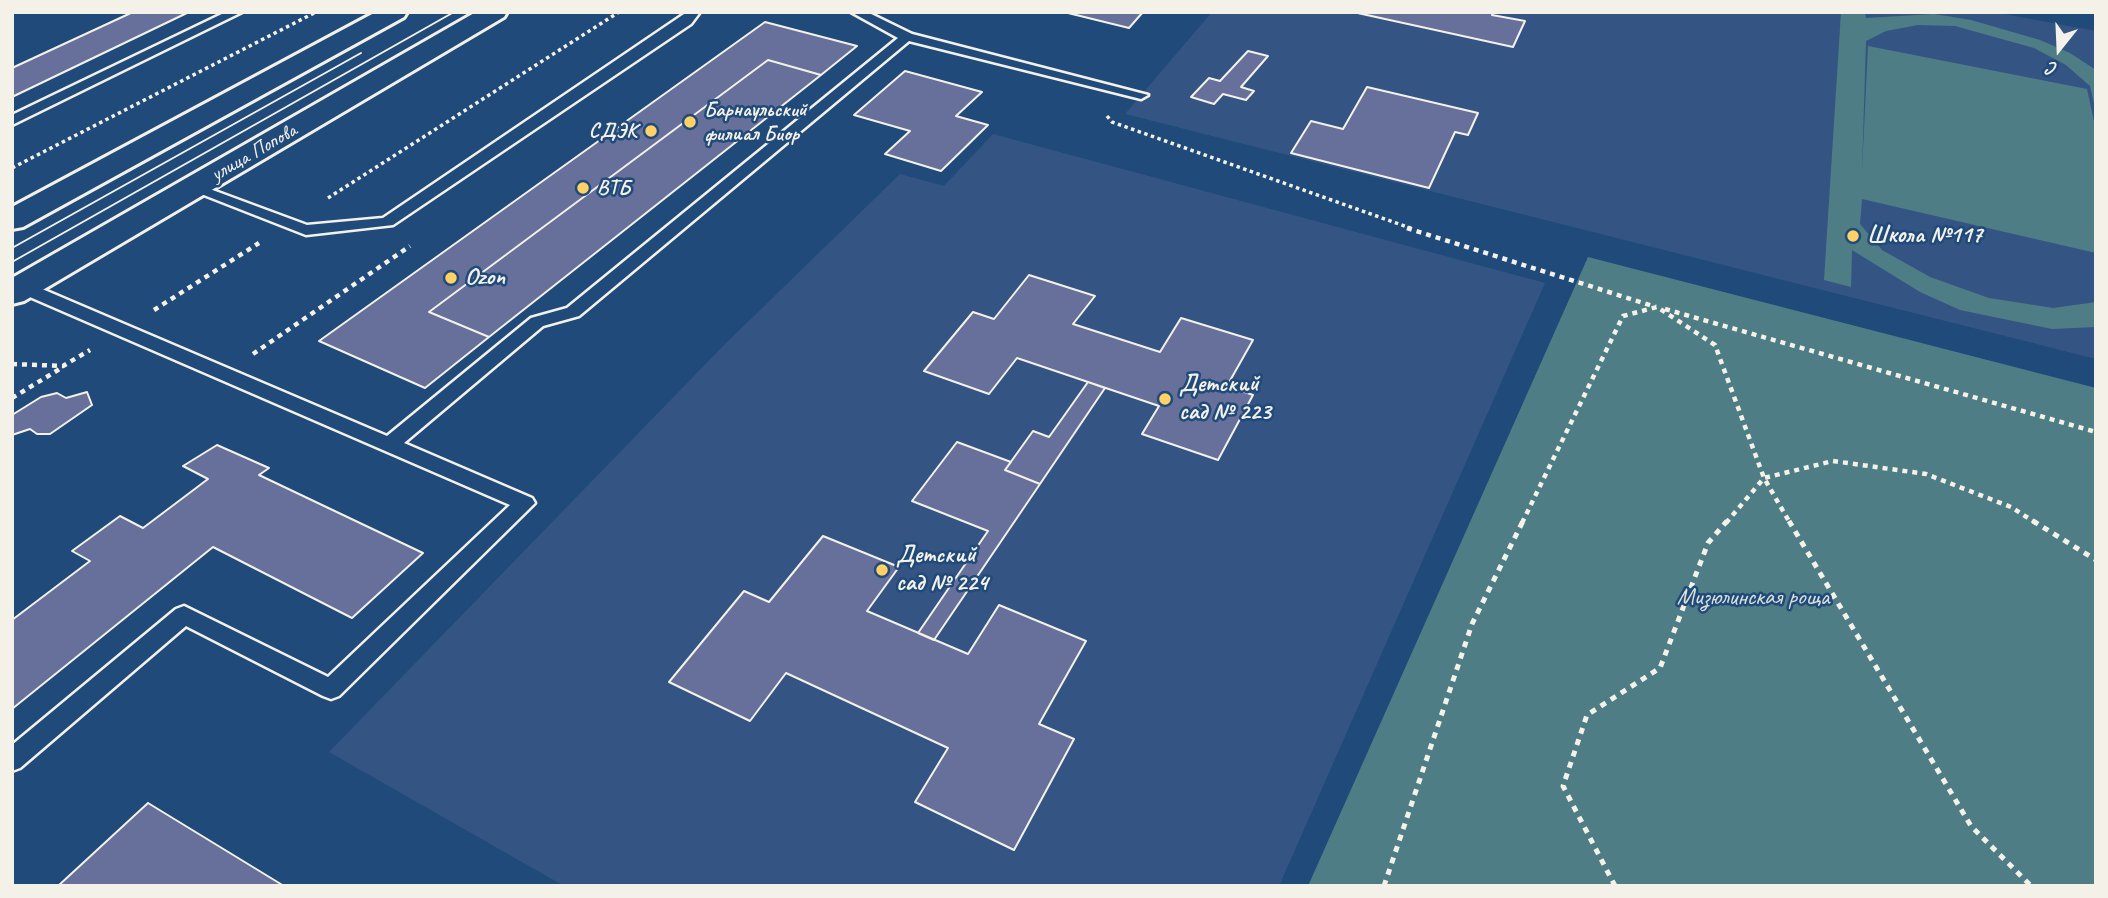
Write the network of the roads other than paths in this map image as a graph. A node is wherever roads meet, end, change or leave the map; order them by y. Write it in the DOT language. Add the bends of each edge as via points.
graph roads {
  1 [pos="236,12"];
  2 [pos="395,12"];
  3 [pos="495,12"];
  4 [pos="694,12"];
  5 [pos="857,12"];
  6 [pos="907,37"];
  7 [pos="1141,95"];
  8 [pos="12,121"];
  9 [pos="194,188"];
  10 [pos="12,220"];
  11 [pos="17,290"];
  12 [pos="388,446"];
  13 [pos="12,760"];
  1 -- 8 [label="lane"];
  2 -- 10 [label="main road"];
  3 -- 9 [label="main road, улица Попова"];
  4 -- 9 [label="lane" via="387,222 306,230"];
  5 -- 6 [label="lane"];
  6 -- 7 [label="lane"];
  6 -- 12 [label="lane" via="573,312 537,323"];
  9 -- 11 [label="main road, улица Попова"];
  11 -- 12 [label="lane"];
  12 -- 13 [label="lane" via="524,503 331,690 184,615"];
}
